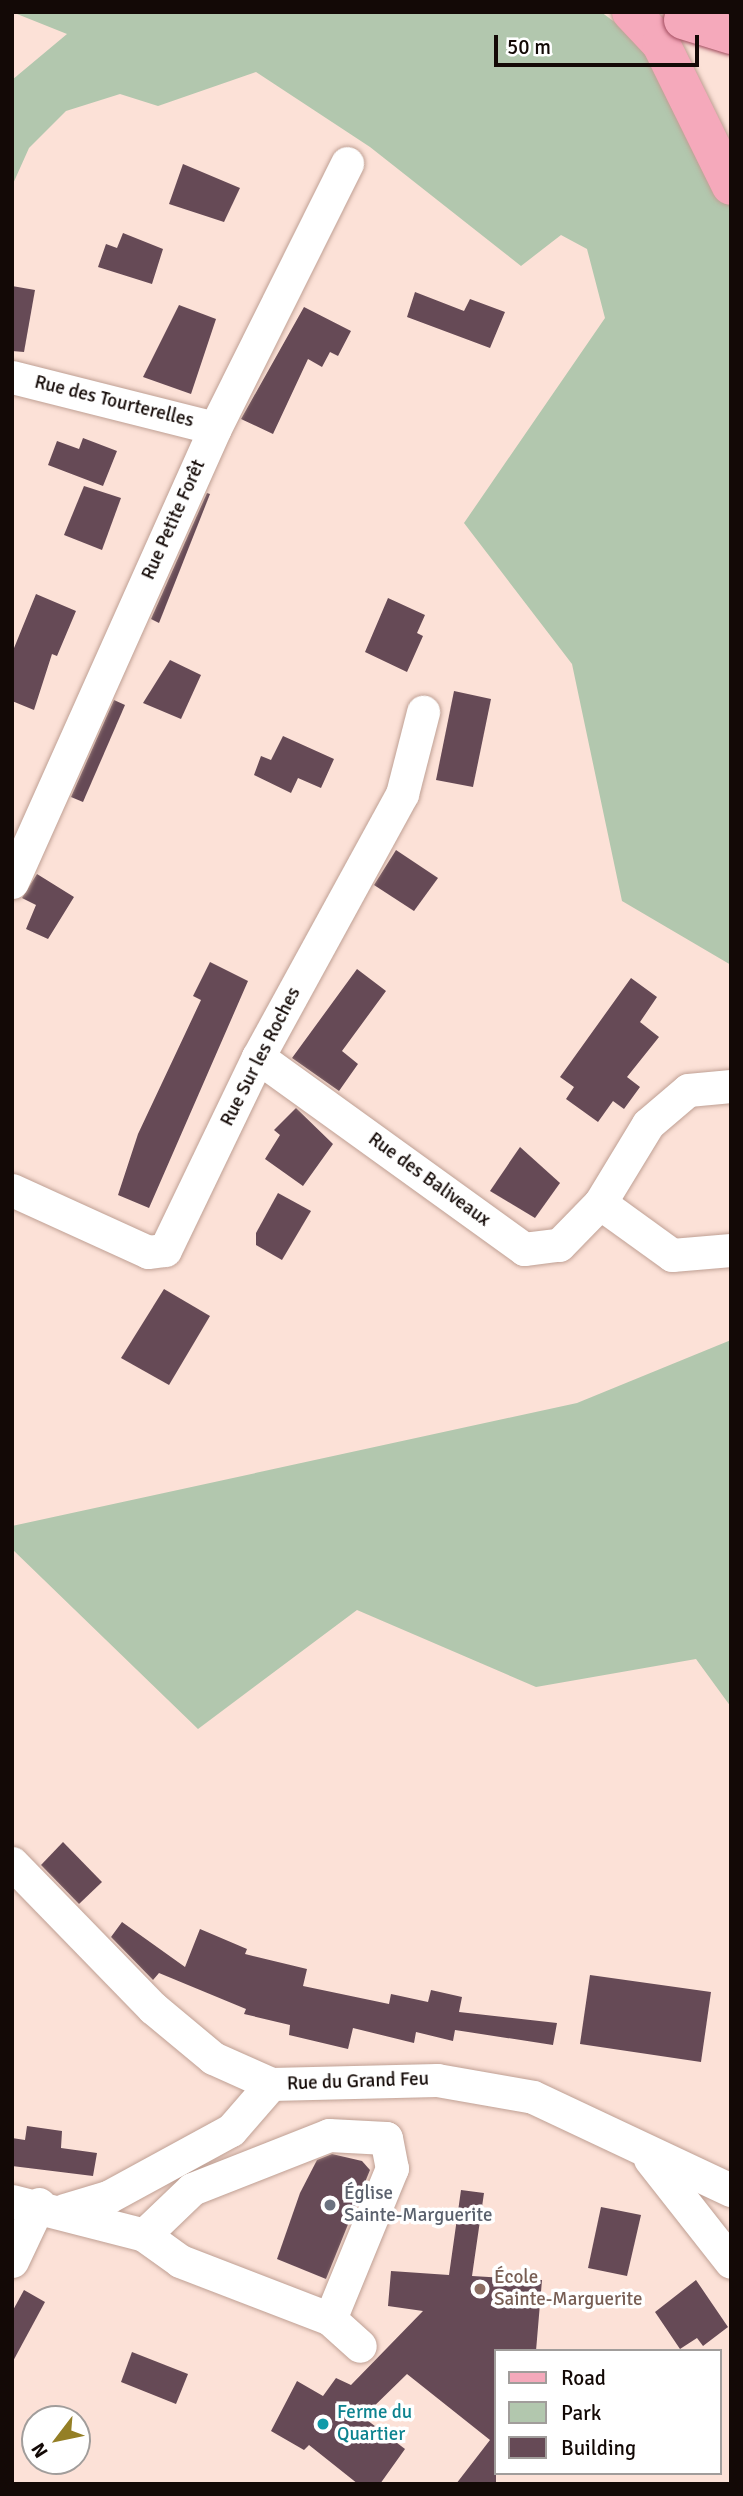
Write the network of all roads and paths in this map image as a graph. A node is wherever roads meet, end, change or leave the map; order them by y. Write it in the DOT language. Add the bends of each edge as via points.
graph roads {
  1 [pos="631,12"];
  2 [pos="723,12"];
  3 [pos="667,16"];
  4 [pos="731,36"];
  5 [pos="731,45"];
  6 [pos="347,163"];
  7 [pos="731,186"];
  8 [pos="12,377"];
  9 [pos="215,428"];
  10 [pos="423,712"];
  11 [pos="12,882"];
  12 [pos="258,1057"];
  13 [pos="731,1086"];
  14 [pos="12,1190"];
  15 [pos="600,1203"];
  16 [pos="731,1250"];
  17 [pos="12,1863"];
  18 [pos="271,2084"];
  19 [pos="646,2155"];
  20 [pos="731,2190"];
  21 [pos="38,2205"];
  22 [pos="144,2235"];
  23 [pos="12,2261"];
  24 [pos="731,2262"];
  25 [pos="330,2319"];
  26 [pos="360,2346"];
  1 -- 7 [label="main road" via="661,44"];
  2 -- 5 [label="main road"];
  3 -- 4 [label="main road, bridge"];
  6 -- 9 [label="street, Rue Petite Forêt"];
  8 -- 9 [label="street, Rue des Tourterelles"];
  9 -- 11 [label="street, Rue Petite Forêt"];
  10 -- 12 [label="street, Rue Sur les Roches" via="402,794"];
  12 -- 14 [label="street, Rue Sur les Roches" via="165,1250 148,1252"];
  12 -- 15 [label="street, Rue des Baliveaux" via="524,1249 559,1245"];
  13 -- 15 [label="street, Rue des Baliveaux" via="688,1090 648,1124"];
  15 -- 16 [label="street" via="672,1255"];
  17 -- 18 [label="street, Rue du Grand Feu" via="153,2008 213,2058"];
  18 -- 19 [label="street, Rue du Grand Feu" via="437,2080 519,2094 587,2118"];
  18 -- 21 [label="street" via="231,2130 108,2197"];
  19 -- 20 [label="street"];
  19 -- 24 [label="street"];
  21 -- 22 [label="street"];
  21 -- 23 [label="street"];
  22 -- 25 [label="street" via="180,2261"];
  22 -- 25 [label="street" via="192,2189 329,2135 386,2138 392,2168"];
  25 -- 26 [label="street"];
}
